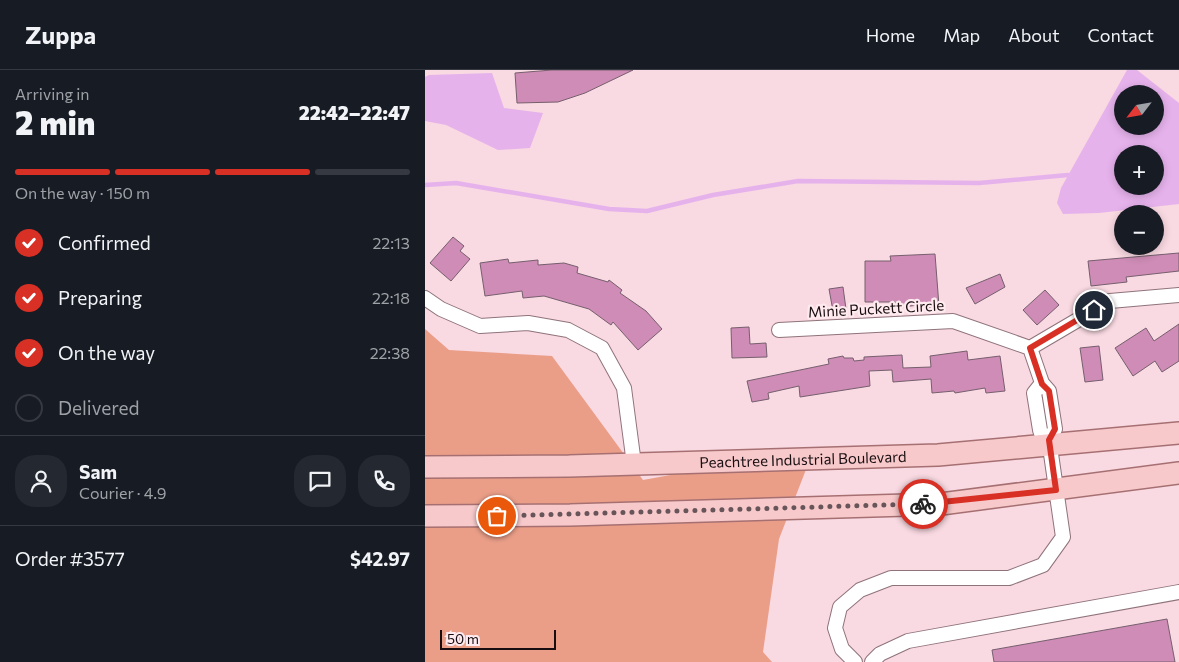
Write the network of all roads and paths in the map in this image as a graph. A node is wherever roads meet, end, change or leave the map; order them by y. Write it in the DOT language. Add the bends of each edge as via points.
graph roads {
  1 [pos="1179,295"];
  2 [pos="425,298"];
  3 [pos="779,330"];
  4 [pos="1030,348"];
  5 [pos="1179,433"];
  6 [pos="1049,443"];
  7 [pos="634,464"];
  8 [pos="425,467"];
  9 [pos="1179,473"];
  10 [pos="1056,490"];
  11 [pos="425,516"];
  12 [pos="1179,592"];
  13 [pos="855,662"];
  14 [pos="872,662"];
  1 -- 4 [label="street" via="1110,301"];
  2 -- 7 [label="street" via="441,310 480,326 528,323 568,330 601,348 624,388"];
  3 -- 4 [label="street, Minie Puckett Circle" via="953,321"];
  4 -- 6 [label="street" via="1042,384 1049,391 1055,429"];
  5 -- 6 [label="main road, Peachtree Industrial Boulevard"];
  6 -- 7 [label="main road, Peachtree Industrial Boulevard" via="937,455"];
  6 -- 10 [label="street"];
  7 -- 8 [label="main road, Peachtree Industrial Boulevard"];
  9 -- 10 [label="main road"];
  10 -- 11 [label="main road" via="941,504"];
  10 -- 13 [label="street" via="1063,537 1043,565 1009,578 891,578 861,590 840,607 835,628 842,649"];
  12 -- 14 [label="street" via="908,641 880,654"];
}
